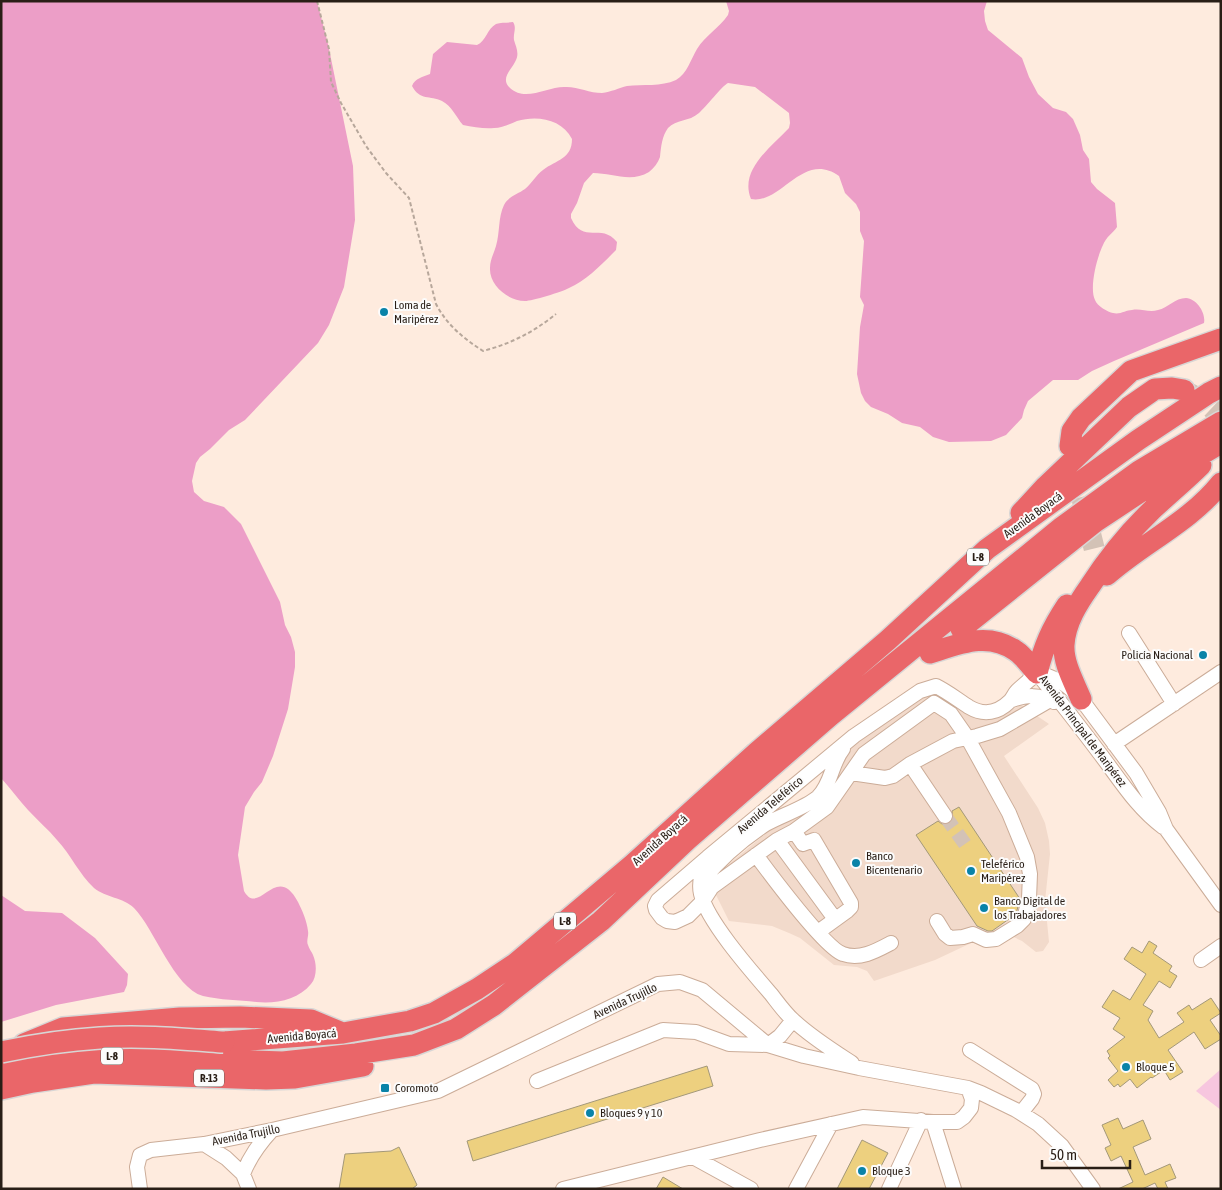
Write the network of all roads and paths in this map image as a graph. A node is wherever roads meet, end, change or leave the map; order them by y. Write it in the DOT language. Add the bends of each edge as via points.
graph roads {
  1 [pos="317,1"];
  2 [pos="556,314"];
  3 [pos="1221,339"];
  4 [pos="1221,387"];
  5 [pos="1184,390"];
  6 [pos="1221,422"];
  7 [pos="1221,444"];
  8 [pos="1070,446"];
  9 [pos="1221,483"];
  10 [pos="987,549"];
  11 [pos="1095,552"];
  12 [pos="1081,599"];
  13 [pos="1129,633"];
  14 [pos="930,653"];
  15 [pos="1221,672"];
  16 [pos="1037,673"];
  17 [pos="1012,700"];
  18 [pos="1050,700"];
  19 [pos="1174,704"];
  20 [pos="1074,705"];
  21 [pos="854,736"];
  22 [pos="968,737"];
  23 [pos="1114,744"];
  24 [pos="910,764"];
  25 [pos="851,773"];
  26 [pos="1136,773"];
  27 [pos="1122,783"];
  28 [pos="738,794"];
  29 [pos="945,816"];
  30 [pos="1166,829"];
  31 [pos="794,831"];
  32 [pos="777,840"];
  33 [pos="803,844"];
  34 [pos="788,855"];
  35 [pos="756,856"];
  36 [pos="708,857"];
  37 [pos="767,870"];
  38 [pos="700,883"];
  39 [pos="703,901"];
  40 [pos="1221,905"];
  41 [pos="834,919"];
  42 [pos="937,921"];
  43 [pos="818,932"];
  44 [pos="891,943"];
  45 [pos="1221,946"];
  46 [pos="1201,960"];
  47 [pos="792,1020"];
  48 [pos="343,1033"];
  49 [pos="768,1045"];
  50 [pos="414,1046"];
  51 [pos="970,1050"];
  52 [pos="223,1051"];
  53 [pos="1,1053"];
  54 [pos="860,1068"];
  55 [pos="1,1072"];
  56 [pos="537,1081"];
  57 [pos="968,1088"];
  58 [pos="1,1089"];
  59 [pos="1021,1113"];
  60 [pos="927,1121"];
  61 [pos="831,1124"];
  62 [pos="272,1130"];
  63 [pos="204,1144"];
  64 [pos="693,1157"];
  65 [pos="243,1174"];
  66 [pos="140,1189"];
  67 [pos="249,1189"];
  68 [pos="563,1189"];
  69 [pos="751,1189"];
  70 [pos="796,1189"];
  71 [pos="890,1189"];
  72 [pos="954,1189"];
  73 [pos="1093,1189"];
  1 -- 2 [label="path" via="329,50 331,82 366,146 409,198 436,304 444,318 463,338 483,351 528,334"];
  3 -- 8 [label="highway" via="1131,372 1081,418 1072,431"];
  4 -- 10 [label="highway, Avenida Boyacá / L-8" via="1138,440"];
  5 -- 10 [label="highway" via="1156,389 1129,407 1046,486"];
  6 -- 28 [label="highway, Avenida Boyacá / L-8" via="1139,472 1062,527"];
  7 -- 12 [label="highway" via="1109,557"];
  7 -- 14 [label="highway" via="1095,522"];
  9 -- 12 [label="highway" via="1190,515 1118,566"];
  10 -- 48 [label="highway, Avenida Boyacá / L-8" via="888,640 516,963 478,990 434,1013 410,1021"];
  11 -- 16 [label="highway" via="1094,563 1051,632"];
  12 -- 20 [label="highway" via="1064,644"];
  13 -- 19 [label="street"];
  14 -- 16 [label="highway" via="966,642 995,642 1016,651"];
  14 -- 28 [label="highway" via="792,761"];
  15 -- 19 [label="street"];
  16 -- 17 [label="street, Avenida Teleférico"];
  16 -- 20 [label="street, Avenida Principal de Maripérez" via="1059,680 1071,689"];
  17 -- 18 [label="street, Avenida Teleférico" via="1027,695"];
  17 -- 21 [label="street, Avenida Teleférico" via="998,711 978,712 936,686 927,688"];
  18 -- 20 [label="street, Avenida Teleférico"];
  18 -- 22 [label="street" via="1000,729"];
  19 -- 23 [label="street"];
  20 -- 23 [label="street, Avenida Principal de Maripérez"];
  20 -- 27 [label="street, Avenida Principal de Maripérez"];
  21 -- 36 [label="street, Avenida Teleférico"];
  21 -- 38 [label="street, Avenida Teleférico" via="838,755 827,785 816,798 766,825 737,846"];
  22 -- 24 [label="street" via="953,741"];
  22 -- 25 [label="street" via="951,714 934,703 864,754"];
  22 -- 42 [label="street" via="1009,813 1027,857 1029,899 1024,919 996,940 986,940 973,934 950,938"];
  23 -- 26 [label="street, Avenida Principal de Maripérez"];
  24 -- 25 [label="street" via="885,778"];
  24 -- 29 [label="street"];
  25 -- 31 [label="street" via="827,806"];
  26 -- 27 [label="street" via="1134,784"];
  26 -- 30 [label="street, Avenida Principal de Maripérez"];
  27 -- 30 [label="street, Avenida Principal de Maripérez"];
  28 -- 50 [label="highway, Avenida Boyacá / L-8" via="600,921 494,1005 456,1029"];
  30 -- 40 [label="street, Avenida Principal de Maripérez"];
  31 -- 32 [label="street"];
  31 -- 33 [label="street"];
  32 -- 34 [label="street"];
  32 -- 35 [label="street"];
  33 -- 34 [label="street"];
  33 -- 41 [label="street" via="814,840 851,903 847,911"];
  34 -- 37 [label="street"];
  34 -- 41 [label="street"];
  35 -- 37 [label="street"];
  35 -- 39 [label="street" via="712,887"];
  36 -- 38 [label="street"];
  36 -- 39 [label="street, Avenida Teleférico" via="658,900 656,906 662,918 675,922 688,916"];
  37 -- 43 [label="street"];
  38 -- 39 [label="street"];
  39 -- 47 [label="street" via="740,958"];
  41 -- 43 [label="street"];
  43 -- 44 [label="street" via="845,955 859,957"];
  45 -- 46 [label="street"];
  47 -- 49 [label="street"];
  47 -- 54 [label="street"];
  48 -- 52 [label="highway, Avenida Boyacá / L-8"];
  48 -- 53 [label="highway" via="311,1020 180,1018 63,1028"];
  49 -- 54 [label="street, Avenida Trujillo"];
  49 -- 56 [label="street" via="729,1044 696,1032 663,1030"];
  49 -- 62 [label="street, Avenida Trujillo" via="702,990 680,982 658,984 438,1091"];
  50 -- 52 [label="highway, Avenida Boyacá / L-8" via="283,1062"];
  50 -- 58 [label="highway, R-13" via="388,1059 295,1078 94,1073"];
  51 -- 59 [label="street" via="1032,1089 1032,1099"];
  52 -- 53 [label="highway, Avenida Boyacá / L-8, bridge" via="168,1037 102,1037 39,1044"];
  52 -- 55 [label="highway, Avenida Boyacá / L-8" via="94,1056 31,1064"];
  54 -- 57 [label="street, Avenida Trujillo"];
  57 -- 59 [label="street, Avenida Trujillo"];
  57 -- 60 [label="street" via="971,1108 964,1118 957,1122"];
  59 -- 73 [label="street, Avenida Trujillo" via="1062,1146"];
  60 -- 61 [label="street" via="863,1117"];
  60 -- 71 [label="street"];
  60 -- 72 [label="street"];
  61 -- 64 [label="street"];
  61 -- 70 [label="street"];
  62 -- 63 [label="street, Avenida Trujillo"];
  62 -- 65 [label="street" via="258,1145"];
  63 -- 65 [label="street"];
  63 -- 66 [label="street, Avenida Trujillo" via="151,1150 140,1155 137,1167"];
  64 -- 68 [label="street"];
  64 -- 69 [label="street"];
  65 -- 67 [label="street"];
}
